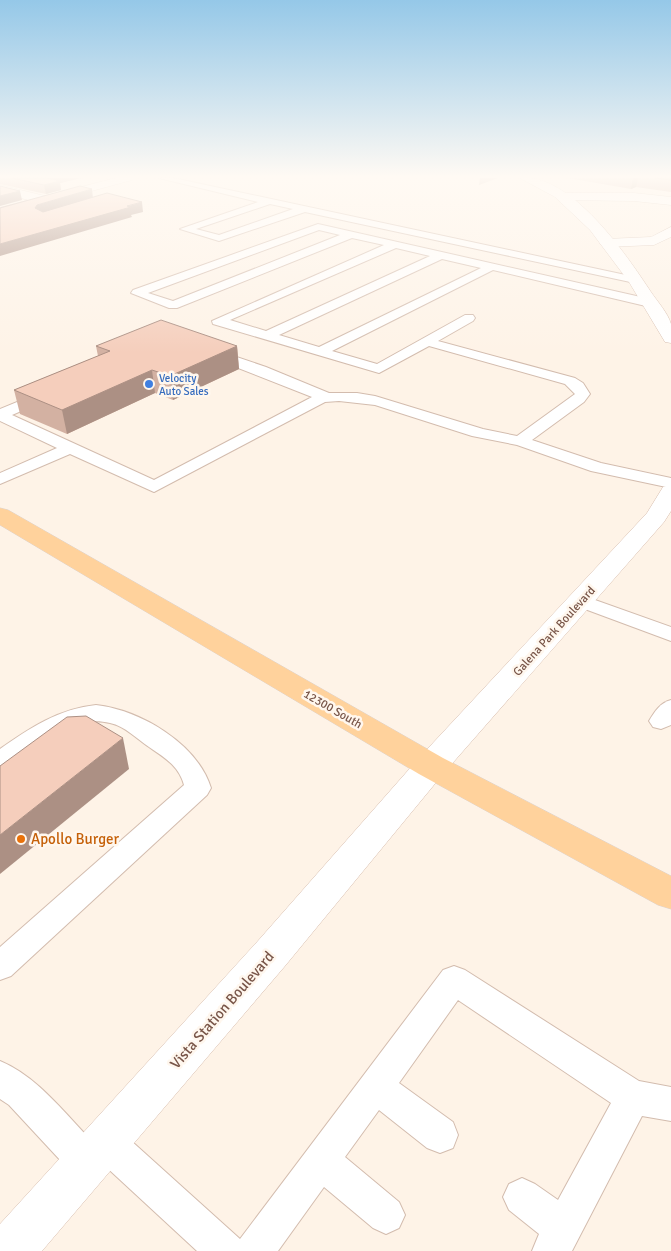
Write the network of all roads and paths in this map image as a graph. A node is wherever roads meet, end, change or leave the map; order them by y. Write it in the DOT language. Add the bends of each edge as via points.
graph roads {
  1 [pos="292,236"];
  2 [pos="346,236"];
  3 [pos="361,236"];
  4 [pos="431,236"];
  5 [pos="602,236"];
  6 [pos="662,236"];
  7 [pos="606,242"];
  8 [pos="394,245"];
  9 [pos="441,256"];
  10 [pos="491,267"];
  11 [pos="635,280"];
  12 [pos="650,303"];
  13 [pos="469,318"];
  14 [pos="267,336"];
  15 [pos="671,338"];
  16 [pos="428,342"];
  17 [pos="198,348"];
  18 [pos="321,351"];
  19 [pos="60,389"];
  20 [pos="326,397"];
  21 [pos="0,415"];
  22 [pos="520,441"];
  23 [pos="70,448"];
  24 [pos="0,479"];
  25 [pos="671,483"];
  26 [pos="671,492"];
  27 [pos="0,515"];
  28 [pos="581,601"];
  29 [pos="671,634"];
  30 [pos="0,762"];
  31 [pos="431,766"];
  32 [pos="671,894"];
  33 [pos="0,966"];
  34 [pos="0,1078"];
  35 [pos="375,1086"];
  36 [pos="633,1097"];
  37 [pos="671,1104"];
  38 [pos="440,1135"];
  39 [pos="96,1152"];
  40 [pos="321,1161"];
  41 [pos="522,1197"];
  42 [pos="386,1215"];
  43 [pos="557,1239"];
  44 [pos="8,1251"];
  45 [pos="226,1251"];
  46 [pos="254,1251"];
  1 -- 2 [label="lane" via="137,293 173,305"];
  3 -- 8 [label="lane"];
  4 -- 11 [label="lane"];
  5 -- 7 [label="street"];
  6 -- 7 [label="street" via="654,241"];
  7 -- 11 [label="street"];
  8 -- 9 [label="lane"];
  8 -- 14 [label="lane" via="218,321"];
  9 -- 10 [label="lane"];
  9 -- 14 [label="lane"];
  10 -- 12 [label="lane"];
  10 -- 18 [label="lane"];
  11 -- 12 [label="street"];
  12 -- 15 [label="street"];
  13 -- 16 [label="lane"];
  14 -- 18 [label="lane"];
  16 -- 18 [label="lane" via="379,369"];
  16 -- 22 [label="lane" via="570,381 578,386 583,394 579,399"];
  17 -- 20 [label="lane"];
  19 -- 21 [label="lane"];
  20 -- 22 [label="lane" via="345,396 375,401 488,435"];
  20 -- 23 [label="lane" via="154,486"];
  21 -- 23 [label="lane"];
  22 -- 25 [label="lane" via="597,467"];
  23 -- 24 [label="lane"];
  26 -- 28 [label="street, Galena Park Boulevard" via="656,518"];
  27 -- 31 [label="main road, 12300 South"];
  28 -- 29 [label="lane"];
  28 -- 31 [label="street, Galena Park Boulevard"];
  30 -- 33 [label="lane" via="60,720 79,714 111,714 136,726 176,753 194,771 198,788"];
  31 -- 32 [label="main road, 12300 South"];
  31 -- 39 [label="street, Vista Station Boulevard"];
  34 -- 39 [label="lane"];
  35 -- 36 [label="lane" via="454,980"];
  35 -- 38 [label="lane"];
  35 -- 40 [label="lane"];
  36 -- 37 [label="lane"];
  36 -- 43 [label="lane"];
  39 -- 44 [label="street, Vista Station Boulevard"];
  39 -- 45 [label="lane"];
  40 -- 42 [label="lane"];
  40 -- 46 [label="lane"];
  41 -- 43 [label="lane"];
}
